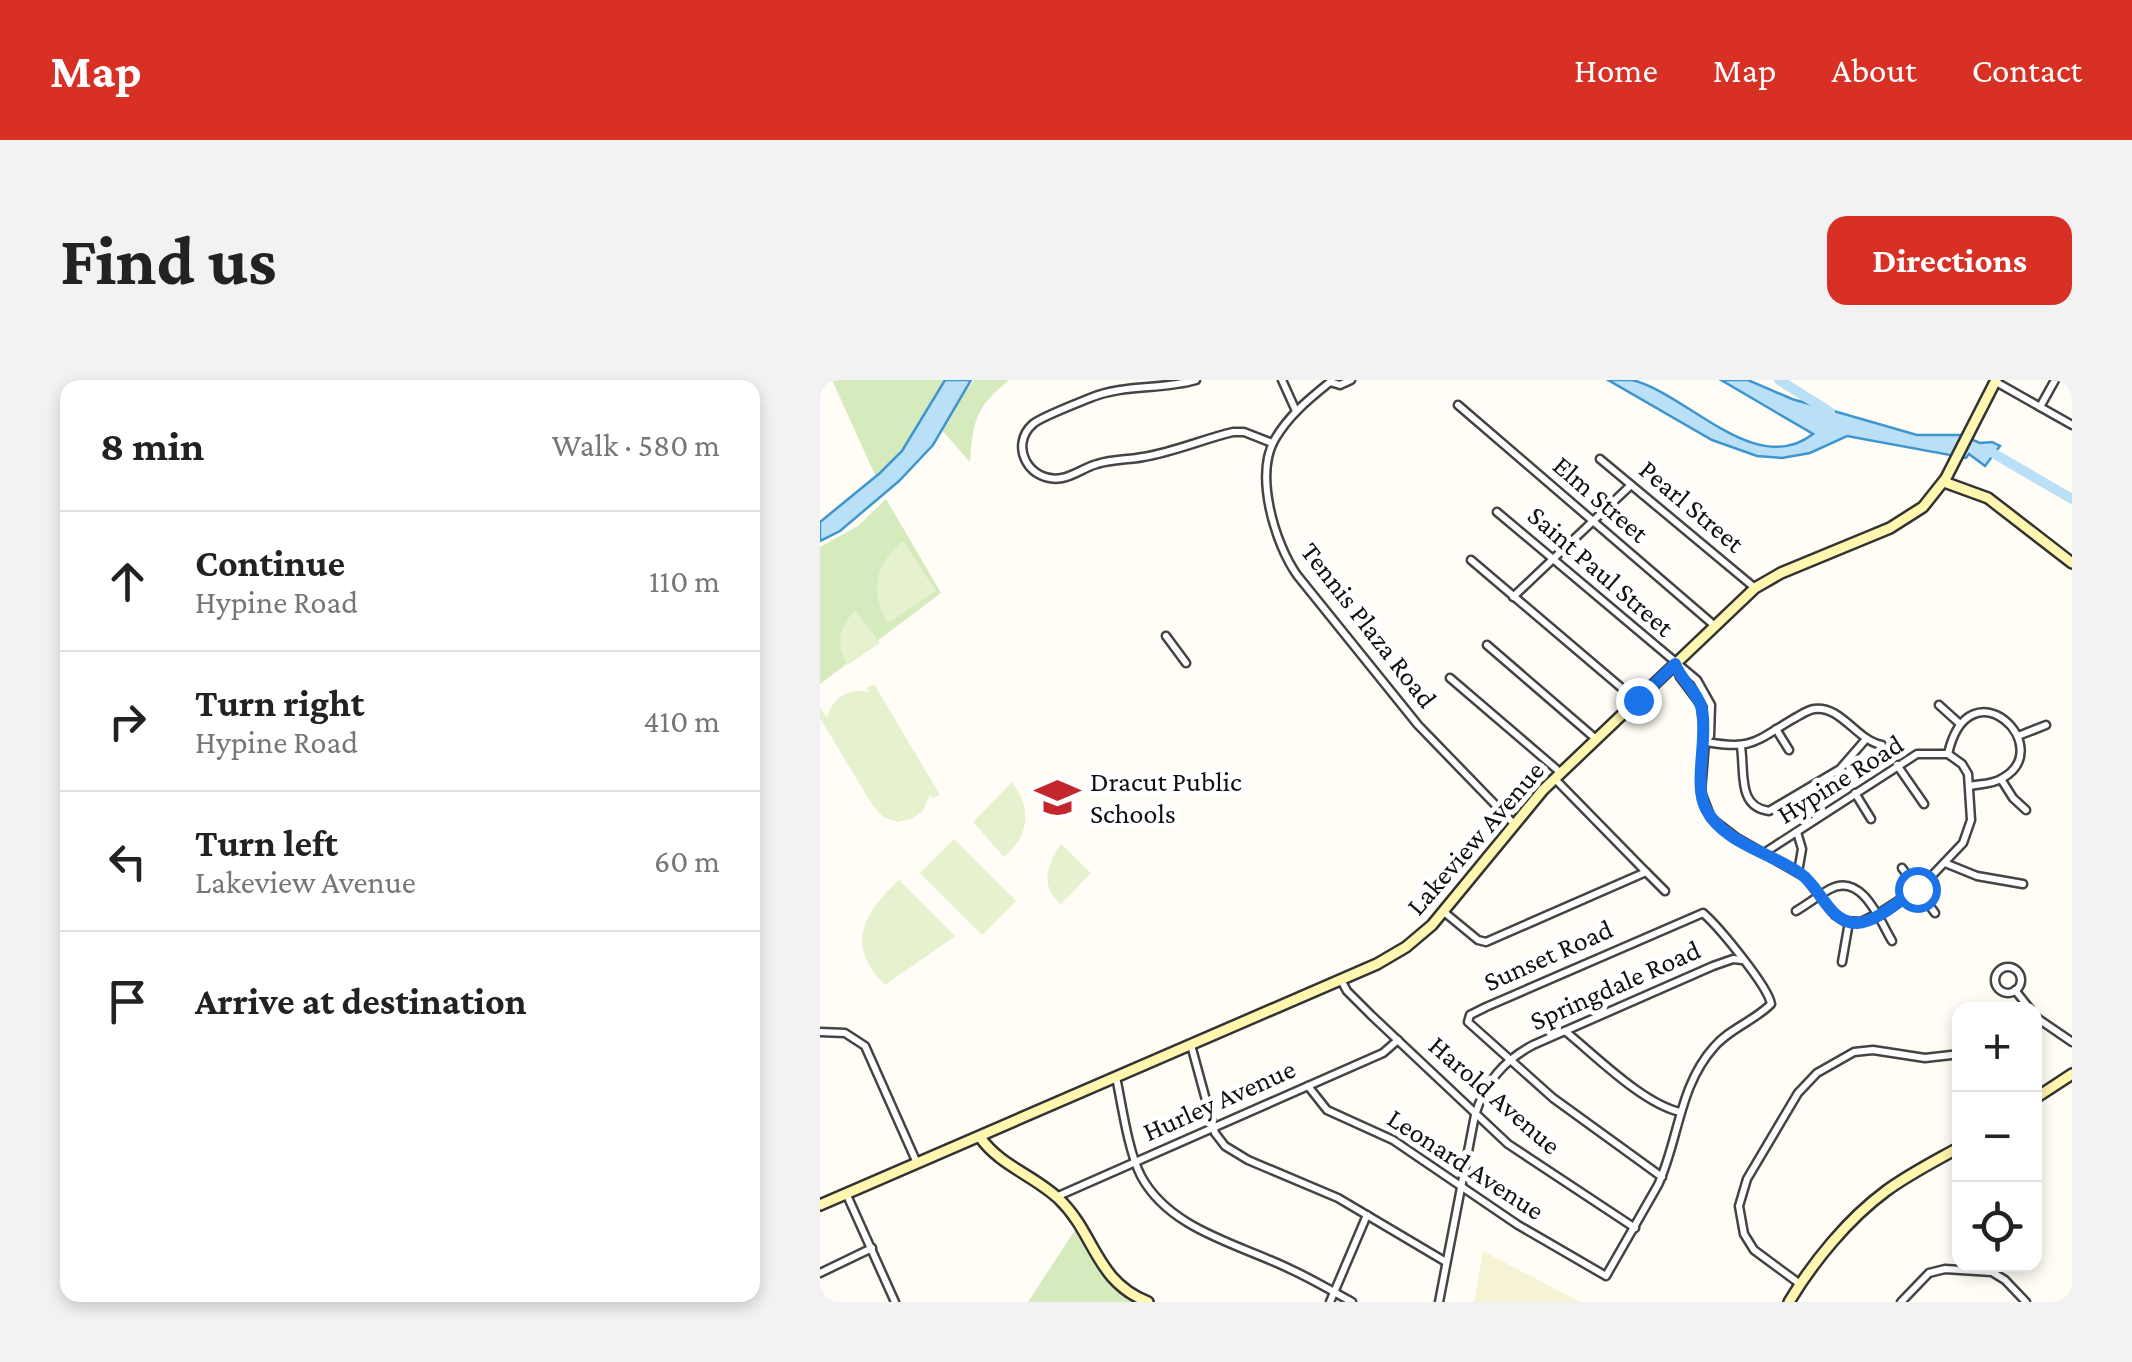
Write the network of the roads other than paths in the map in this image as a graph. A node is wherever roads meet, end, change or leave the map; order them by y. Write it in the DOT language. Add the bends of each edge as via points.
graph roads {
  1 [pos="1196,380"];
  2 [pos="1282,380"];
  3 [pos="1351,380"];
  4 [pos="2055,380"];
  5 [pos="1330,381"];
  6 [pos="1996,381"];
  7 [pos="1458,405"];
  8 [pos="2040,406"];
  9 [pos="1296,410"];
  10 [pos="2072,426"];
  11 [pos="1272,443"];
  12 [pos="1600,459"];
  13 [pos="1944,482"];
  14 [pos="1631,485"];
  15 [pos="1497,512"];
  16 [pos="1592,522"];
  17 [pos="1471,560"];
  18 [pos="1553,560"];
  19 [pos="2072,563"];
  20 [pos="1755,588"];
  21 [pos="1514,597"];
  22 [pos="1715,626"];
  23 [pos="1166,636"];
  24 [pos="1488,645"];
  25 [pos="1186,663"];
  26 [pos="1675,664"];
  27 [pos="1450,678"];
  28 [pos="1636,701"];
  29 [pos="1939,705"];
  30 [pos="1960,724"];
  31 [pos="2046,724"];
  32 [pos="1776,729"];
  33 [pos="2018,736"];
  34 [pos="1596,739"];
  35 [pos="1866,739"];
  36 [pos="1705,742"];
  37 [pos="1882,745"];
  38 [pos="1741,747"];
  39 [pos="1789,750"];
  40 [pos="1948,754"];
  41 [pos="1898,766"];
  42 [pos="1558,776"];
  43 [pos="2001,779"];
  44 [pos="1970,786"];
  45 [pos="1855,793"];
  46 [pos="1924,804"];
  47 [pos="2026,810"];
  48 [pos="1871,819"];
  49 [pos="1514,824"];
  50 [pos="1797,832"];
  51 [pos="1764,854"];
  52 [pos="1945,862"];
  53 [pos="1902,868"];
  54 [pos="1646,872"];
  55 [pos="1798,872"];
  56 [pos="2023,884"];
  57 [pos="1917,889"];
  58 [pos="1665,892"];
  59 [pos="1822,897"];
  60 [pos="1796,910"];
  61 [pos="1444,912"];
  62 [pos="1935,913"];
  63 [pos="1876,915"];
  64 [pos="1849,922"];
  65 [pos="1892,941"];
  66 [pos="1742,960"];
  67 [pos="1842,962"];
  68 [pos="1341,980"];
  69 [pos="2016,990"];
  70 [pos="2025,1002"];
  71 [pos="2042,1020"];
  72 [pos="1565,1031"];
  73 [pos="820,1032"];
  74 [pos="1398,1040"];
  75 [pos="2072,1042"];
  76 [pos="1191,1045"];
  77 [pos="1952,1055"];
  78 [pos="1509,1060"];
  79 [pos="2072,1074"];
  80 [pos="1116,1077"];
  81 [pos="1308,1086"];
  82 [pos="2042,1095"];
  83 [pos="1680,1112"];
  84 [pos="1475,1115"];
  85 [pos="1213,1128"];
  86 [pos="980,1137"];
  87 [pos="1952,1152"];
  88 [pos="1136,1161"];
  89 [pos="917,1163"];
  90 [pos="1662,1177"];
  91 [pos="1461,1188"];
  92 [pos="846,1193"];
  93 [pos="1056,1197"];
  94 [pos="820,1205"];
  95 [pos="1367,1215"];
  96 [pos="1634,1228"];
  97 [pos="872,1248"];
  98 [pos="1446,1262"];
  99 [pos="820,1273"];
  100 [pos="1800,1284"];
  101 [pos="1334,1292"];
  102 [pos="895,1302"];
  103 [pos="1148,1302"];
  104 [pos="1330,1302"];
  105 [pos="1352,1302"];
  106 [pos="1439,1302"];
  107 [pos="1788,1302"];
  108 [pos="1901,1302"];
  109 [pos="2026,1302"];
  1 -- 11 [label="street" via="1114,391 1046,417 1024,437 1024,459 1044,478 1062,478 1232,432"];
  2 -- 9 [label="street"];
  3 -- 5 [label="street"];
  4 -- 8 [label="street"];
  5 -- 9 [label="street"];
  6 -- 8 [label="street"];
  6 -- 13 [label="main road, Lakeview Avenue"];
  7 -- 16 [label="street, Elm Street"];
  8 -- 10 [label="street"];
  9 -- 11 [label="street"];
  11 -- 49 [label="street, Tennis Plaza Road" via="1270,506 1286,559 1418,725"];
  12 -- 14 [label="street, Pearl Street"];
  13 -- 19 [label="main road" via="1988,498"];
  13 -- 20 [label="main road, Lakeview Avenue" via="1898,525"];
  14 -- 16 [label="street"];
  14 -- 20 [label="street, Pearl Street"];
  15 -- 18 [label="street, Saint Paul Street"];
  16 -- 18 [label="street"];
  16 -- 22 [label="street, Elm Street"];
  17 -- 21 [label="street"];
  18 -- 21 [label="street"];
  18 -- 26 [label="street, Saint Paul Street"];
  20 -- 22 [label="main road, Lakeview Avenue"];
  21 -- 28 [label="street"];
  22 -- 26 [label="main road, Lakeview Avenue"];
  23 -- 25 [label="street"];
  24 -- 34 [label="street"];
  26 -- 28 [label="main road, Lakeview Avenue"];
  26 -- 36 [label="street, Hypine Road" via="1697,680 1711,705"];
  27 -- 42 [label="street"];
  28 -- 34 [label="main road, Lakeview Avenue"];
  29 -- 30 [label="street"];
  30 -- 33 [label="street" via="1992,713"];
  30 -- 40 [label="street"];
  31 -- 33 [label="street"];
  32 -- 35 [label="street" via="1818,709"];
  32 -- 38 [label="street"];
  32 -- 39 [label="street"];
  33 -- 43 [label="street" via="2018,760"];
  34 -- 42 [label="main road, Lakeview Avenue"];
  35 -- 37 [label="street"];
  35 -- 38 [label="street" via="1840,769 1769,811 1747,798"];
  36 -- 38 [label="street"];
  36 -- 51 [label="street, Hypine Road" via="1703,805 1721,827"];
  40 -- 41 [label="street, Hypine Road" via="1922,752"];
  40 -- 44 [label="street, Hypine Road" via="1966,768"];
  41 -- 45 [label="street, Hypine Road"];
  41 -- 46 [label="street"];
  42 -- 49 [label="main road, Lakeview Avenue"];
  42 -- 54 [label="street"];
  43 -- 44 [label="street"];
  43 -- 47 [label="street"];
  44 -- 52 [label="street" via="1969,832"];
  45 -- 48 [label="street"];
  45 -- 50 [label="street, Hypine Road"];
  49 -- 61 [label="main road, Lakeview Avenue"];
  50 -- 51 [label="street, Hypine Road"];
  50 -- 55 [label="street"];
  51 -- 55 [label="street, Hypine Road"];
  52 -- 56 [label="street"];
  52 -- 57 [label="street"];
  53 -- 57 [label="street"];
  54 -- 58 [label="street"];
  54 -- 61 [label="street" via="1486,942"];
  55 -- 59 [label="street, Hypine Road"];
  57 -- 62 [label="street"];
  57 -- 63 [label="street"];
  59 -- 60 [label="street"];
  59 -- 63 [label="street" via="1831,888 1856,889"];
  59 -- 64 [label="street, Hypine Road"];
  61 -- 68 [label="main road, Lakeview Avenue" via="1396,954"];
  63 -- 64 [label="street"];
  63 -- 65 [label="street"];
  64 -- 67 [label="street"];
  66 -- 72 [label="street, Springdale Road" via="1723,962"];
  66 -- 78 [label="street, Sunset Road" via="1703,913 1470,1016 1468,1022"];
  66 -- 83 [label="street" via="1770,1004 1717,1042"];
  68 -- 74 [label="street, Harold Avenue"];
  68 -- 76 [label="main road, Lakeview Avenue"];
  69 -- 69 [label="street" via="1998,987 1998,971 2017,971"];
  69 -- 70 [label="street"];
  71 -- 75 [label="street"];
  72 -- 78 [label="street, Springdale Road"];
  72 -- 83 [label="street" via="1639,1090"];
  73 -- 89 [label="street" via="844,1033 865,1046"];
  74 -- 81 [label="street, Hurley Avenue"];
  74 -- 84 [label="street, Harold Avenue"];
  76 -- 80 [label="main road, Lakeview Avenue"];
  76 -- 85 [label="street"];
  77 -- 100 [label="street" via="1854,1052 1798,1093 1747,1179 1739,1206 1754,1250"];
  78 -- 84 [label="street" via="1482,1092"];
  78 -- 90 [label="street"];
  79 -- 82 [label="main road"];
  80 -- 86 [label="main road, Lakeview Avenue"];
  80 -- 88 [label="street"];
  81 -- 85 [label="street, Hurley Avenue"];
  81 -- 91 [label="street, Leonard Avenue" via="1326,1110 1393,1140"];
  83 -- 90 [label="street"];
  84 -- 91 [label="street"];
  84 -- 96 [label="street, Harold Avenue"];
  85 -- 88 [label="street, Hurley Avenue"];
  85 -- 95 [label="street" via="1229,1149"];
  86 -- 89 [label="main road, Lakeview Avenue"];
  86 -- 93 [label="main road"];
  87 -- 100 [label="main road" via="1868,1205"];
  88 -- 93 [label="street, Hurley Avenue"];
  88 -- 101 [label="street" via="1149,1189 1194,1226"];
  89 -- 92 [label="main road, Lakeview Avenue"];
  90 -- 96 [label="street"];
  91 -- 96 [label="street, Leonard Avenue" via="1606,1276"];
  91 -- 98 [label="street"];
  92 -- 94 [label="main road, Lakeview Avenue"];
  92 -- 97 [label="street"];
  93 -- 103 [label="main road" via="1120,1288"];
  95 -- 98 [label="street"];
  95 -- 101 [label="street"];
  97 -- 99 [label="street"];
  97 -- 102 [label="street"];
  98 -- 106 [label="street"];
  100 -- 107 [label="main road"];
  101 -- 104 [label="street"];
  101 -- 105 [label="street"];
  108 -- 109 [label="street" via="1929,1273 1945,1269 1992,1272"];
}
